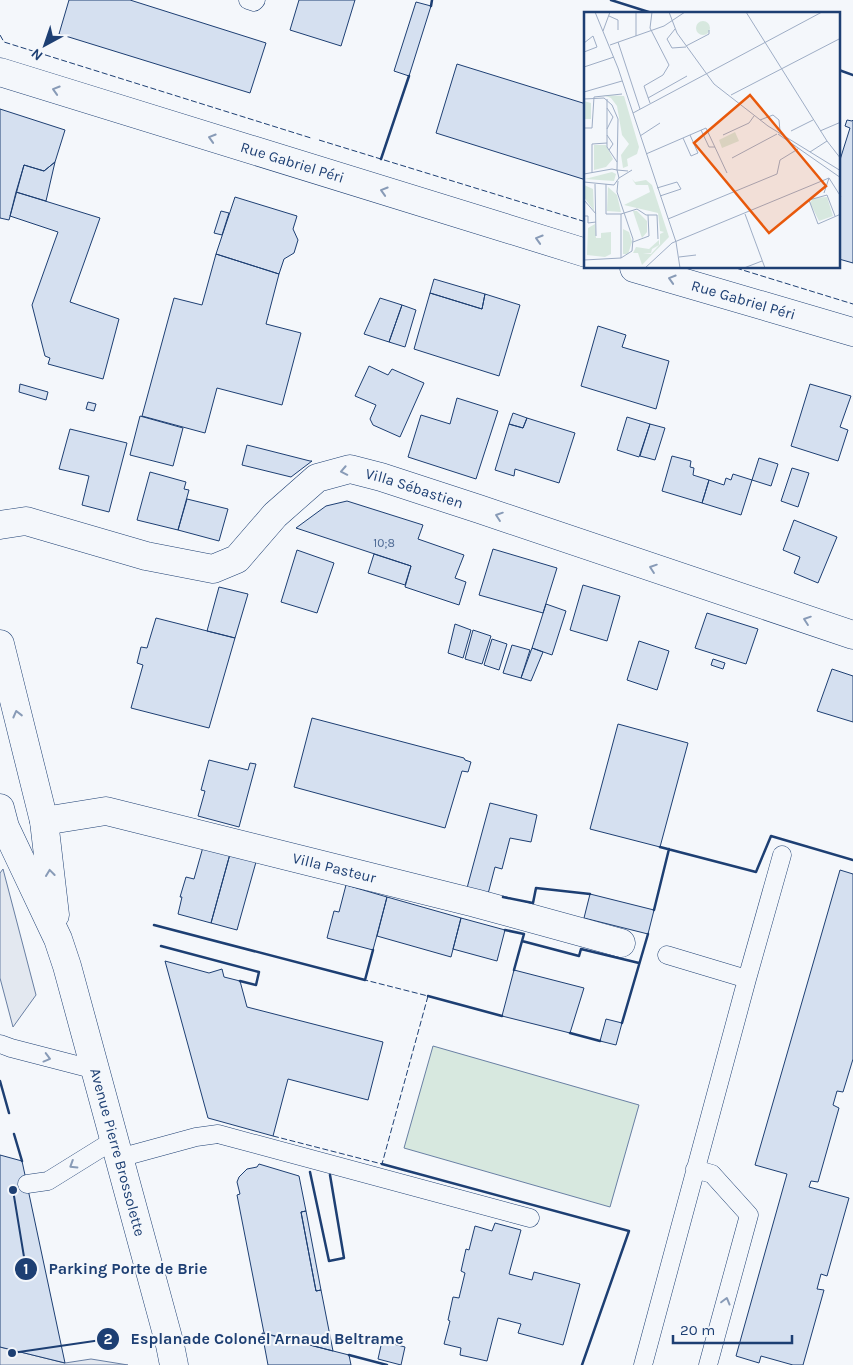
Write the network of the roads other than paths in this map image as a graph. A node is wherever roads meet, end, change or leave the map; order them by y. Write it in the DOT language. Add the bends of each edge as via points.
graph roads {
  1 [pos="248,0"];
  2 [pos="256,0"];
  3 [pos="0,72"];
  4 [pos="584,252"];
  5 [pos="637,269"];
  6 [pos="853,332"];
  7 [pos="0,525"];
  8 [pos="853,635"];
  9 [pos="0,644"];
  10 [pos="44,821"];
  11 [pos="2,823"];
  12 [pos="782,854"];
  13 [pos="58,939"];
  14 [pos="621,943"];
  15 [pos="667,955"];
  16 [pos="746,979"];
  17 [pos="0,1044"];
  18 [pos="96,1070"];
  19 [pos="117,1149"];
  20 [pos="695,1169"];
  21 [pos="27,1184"];
  22 [pos="530,1218"];
  23 [pos="174,1365"];
  24 [pos="643,1365"];
  25 [pos="708,1365"];
  1 -- 2 [label="lane"];
  4 -- 3 [label="street, Rue Gabriel Péri, one-way"];
  6 -- 5 [label="street, Rue Gabriel Péri, one-way"];
  8 -- 7 [label="street, Villa Sébastien, one-way" via="453,500 350,469 317,478 275,515 237,560 212,568 146,556 26,521"];
  10 -- 9 [label="street, Avenue Pierre Brossolette, one-way"];
  13 -- 10 [label="street, Avenue Pierre Brossolette, one-way"];
  10 -- 14 [label="street, Villa Pasteur" via="106,811"];
  11 -- 13 [label="street, Avenue Pierre Brossolette"];
  12 -- 16 [label="lane"];
  13 -- 18 [label="street, Avenue Pierre Brossolette"];
  15 -- 16 [label="lane"];
  16 -- 20 [label="lane"];
  17 -- 18 [label="lane, one-way"];
  18 -- 19 [label="street, Avenue Pierre Brossolette"];
  19 -- 21 [label="lane, one-way" via="48,1181"];
  19 -- 22 [label="lane" via="218,1134"];
  19 -- 23 [label="street, Avenue Pierre Brossolette"];
  20 -- 24 [label="lane"];
  25 -- 20 [label="lane, one-way" via="750,1215 712,1174"];
}
